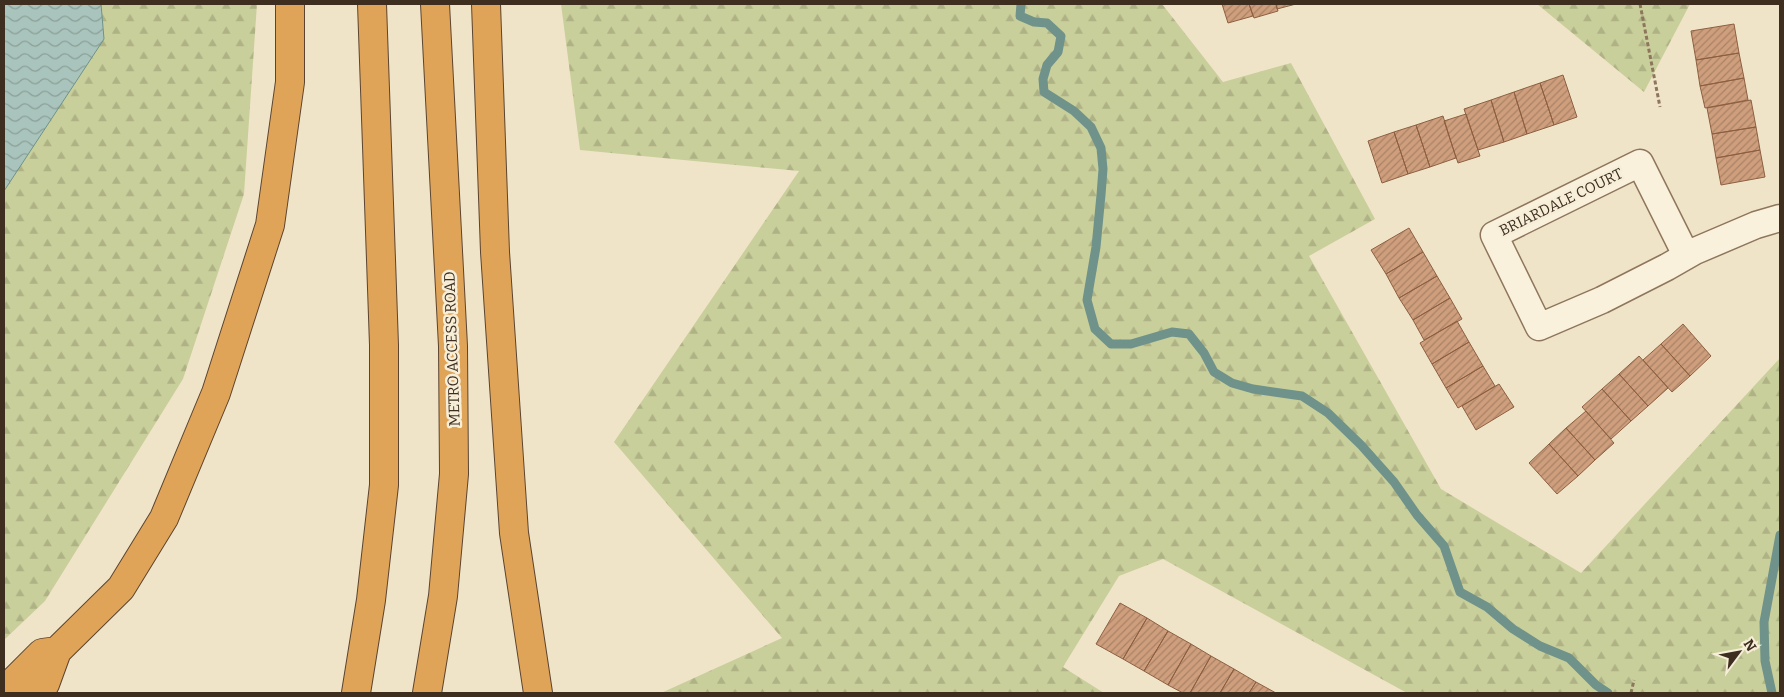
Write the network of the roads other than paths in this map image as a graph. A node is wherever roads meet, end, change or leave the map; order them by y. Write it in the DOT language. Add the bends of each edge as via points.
graph roads {
  1 [pos="290,4"];
  2 [pos="372,4"];
  3 [pos="435,4"];
  4 [pos="486,4"];
  5 [pos="1780,218"];
  6 [pos="1686,255"];
  7 [pos="57,651"];
  8 [pos="4,691"];
  9 [pos="34,693"];
  10 [pos="356,693"];
  11 [pos="427,693"];
  12 [pos="538,693"];
  1 -- 7 [label="highway" via="290,82 270,225 216,393 164,518 121,588"];
  2 -- 10 [label="highway" via="384,345 384,485"];
  3 -- 11 [label="highway, METRO ACCESS ROAD" via="453,346 454,474 443,596"];
  4 -- 12 [label="highway" via="495,252 514,533"];
  5 -- 6 [label="street, BRIARDALE COURT"];
  6 -- 6 [label="street, BRIARDALE COURT" via="1640,163 1494,236 1539,327 1602,300"];
  7 -- 8 [label="highway" via="42,653"];
  7 -- 9 [label="highway" via="45,684"];
}
